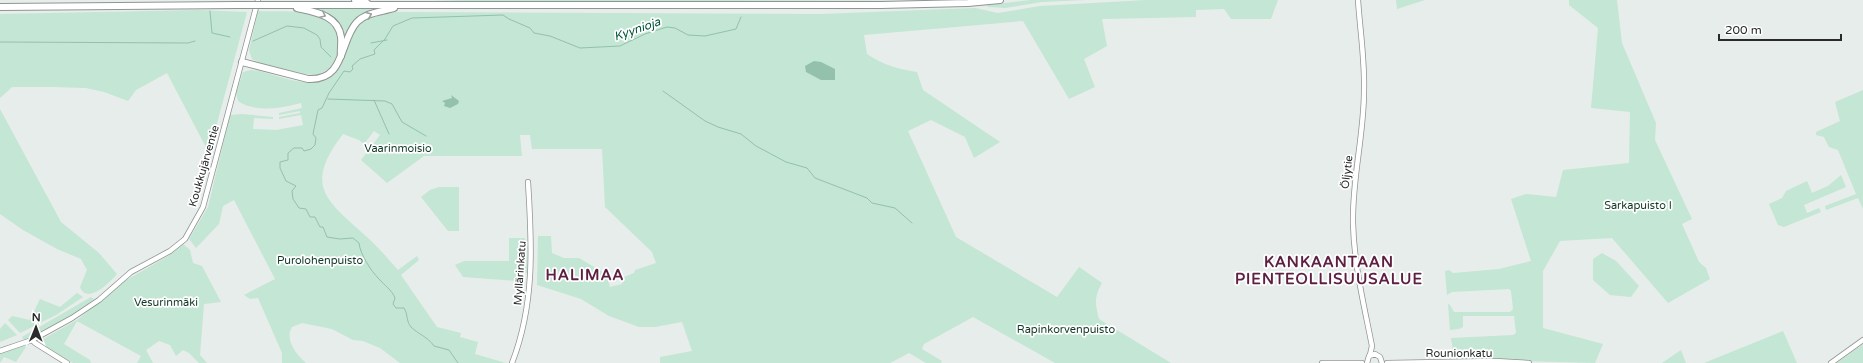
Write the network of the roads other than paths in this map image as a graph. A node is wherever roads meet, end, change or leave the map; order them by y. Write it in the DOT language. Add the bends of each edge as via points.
graph roads {
  1 [pos="258,0"];
  2 [pos="300,0"];
  3 [pos="356,0"];
  4 [pos="1000,0"];
  5 [pos="1358,0"];
  6 [pos="286,5"];
  7 [pos="374,6"];
  8 [pos="401,6"];
  9 [pos="0,7"];
  10 [pos="341,57"];
  11 [pos="242,62"];
  12 [pos="528,182"];
  13 [pos="32,340"];
  14 [pos="1863,340"];
  15 [pos="1372,346"];
  16 [pos="0,351"];
  17 [pos="1377,354"];
  18 [pos="1368,359"];
  19 [pos="1382,361"];
  20 [pos="1361,362"];
  21 [pos="1388,362"];
  22 [pos="67,363"];
  23 [pos="512,363"];
  24 [pos="1322,363"];
  25 [pos="1529,363"];
  26 [pos="1831,363"];
  1 -- 11 [label="street, Koukkujärventie"];
  2 -- 6 [label="highway"];
  3 -- 7 [label="highway"];
  4 -- 8 [label="highway" via="866,5"];
  5 -- 15 [label="street, Öljytie" via="1364,91 1354,186 1353,231"];
  6 -- 7 [label="highway"];
  6 -- 9 [label="highway, bridge"];
  6 -- 10 [label="highway, one-way" via="321,13 332,20 340,34"];
  7 -- 8 [label="highway"];
  10 -- 8 [label="highway, one-way" via="352,30 360,20 368,15"];
  10 -- 11 [label="highway" via="331,72 318,79"];
  11 -- 13 [label="street, Koukkujärventie" via="203,207 185,239 170,251 125,276 99,300 72,318"];
  12 -- 23 [label="street, Myllärinkatu" via="531,274 527,310"];
  13 -- 16 [label="street, Koukkujärventie"];
  13 -- 22 [label="street"];
  14 -- 26 [label="street"];
  15 -- 17 [label="street, Öljytie"];
  15 -- 18 [label="street, Öljytie"];
  17 -- 18 [label="street"];
  17 -- 19 [label="street, Öljytie"];
  18 -- 20 [label="street"];
  19 -- 21 [label="street, Rounionkatu"];
  20 -- 24 [label="street"];
  21 -- 25 [label="street, Rounionkatu"];
}
